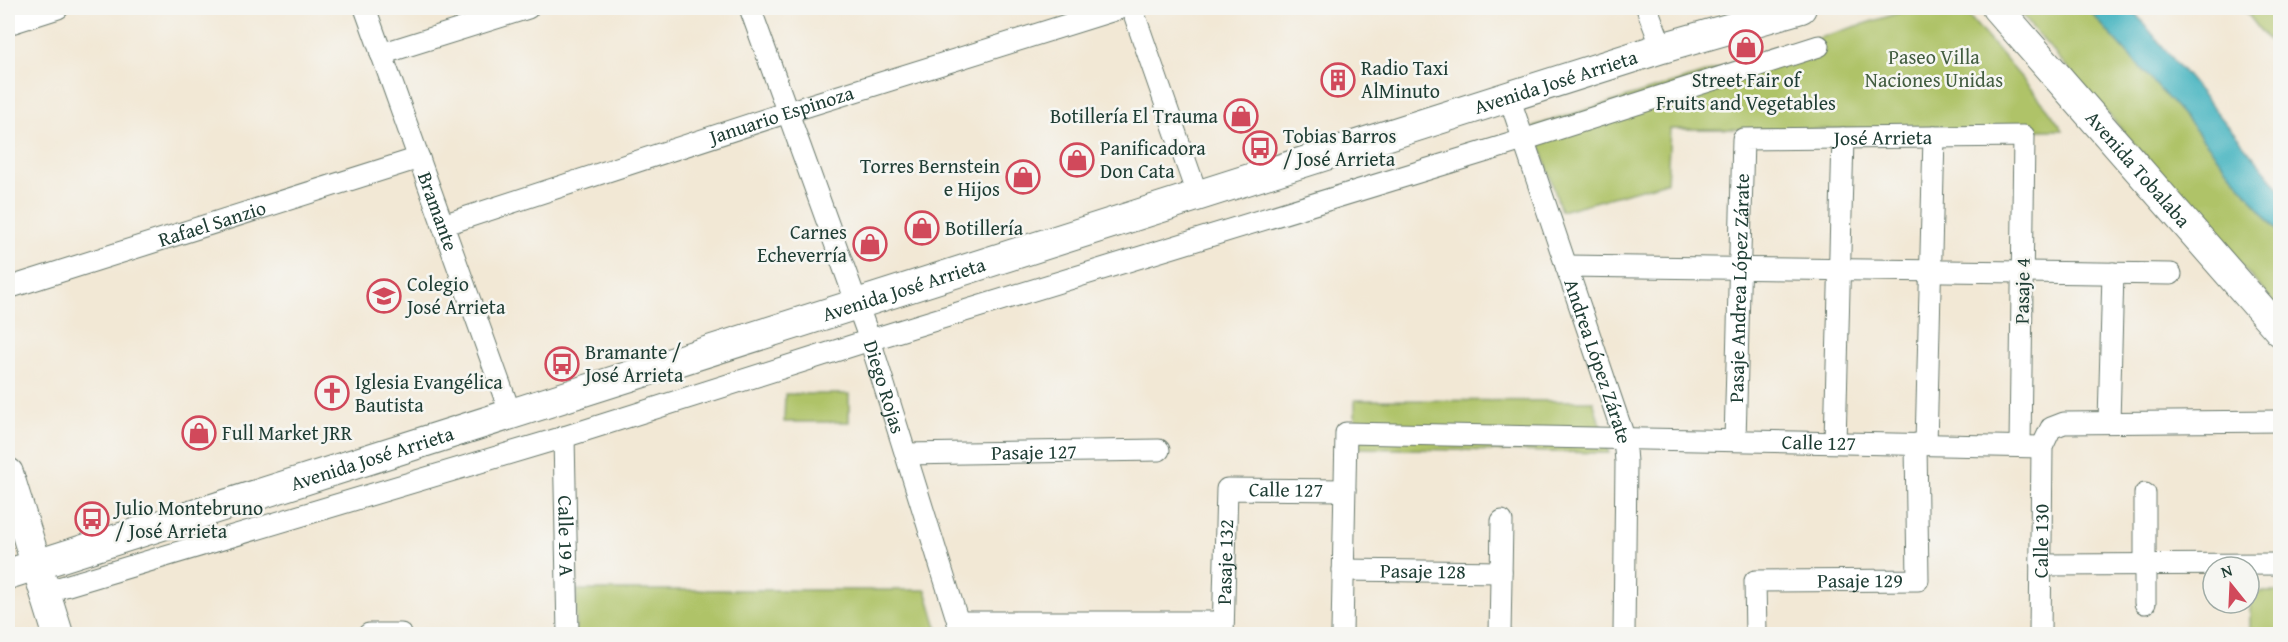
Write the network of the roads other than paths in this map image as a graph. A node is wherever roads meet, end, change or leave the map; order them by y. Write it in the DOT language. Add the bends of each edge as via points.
graph roads {
  1 [pos="58,8"];
  2 [pos="365,8"];
  3 [pos="528,8"];
  4 [pos="750,8"];
  5 [pos="1121,8"];
  6 [pos="1132,8"];
  7 [pos="1647,8"];
  8 [pos="1801,8"];
  9 [pos="1997,8"];
  10 [pos="8,24"];
  11 [pos="1819,46"];
  12 [pos="1662,48"];
  13 [pos="381,54"];
  14 [pos="1509,97"];
  15 [pos="788,112"];
  16 [pos="2024,136"];
  17 [pos="1934,137"];
  18 [pos="1843,138"];
  19 [pos="1743,139"];
  20 [pos="1523,140"];
  21 [pos="419,158"];
  22 [pos="1198,196"];
  23 [pos="443,225"];
  24 [pos="1566,266"];
  25 [pos="1739,268"];
  26 [pos="1839,269"];
  27 [pos="1930,270"];
  28 [pos="2022,272"];
  29 [pos="2113,273"];
  30 [pos="2171,274"];
  31 [pos="8,288"];
  32 [pos="857,305"];
  33 [pos="2280,331"];
  34 [pos="870,340"];
  35 [pos="511,415"];
  36 [pos="2280,421"];
  37 [pos="2109,422"];
  38 [pos="1624,437"];
  39 [pos="1735,440"];
  40 [pos="1835,442"];
  41 [pos="1921,444"];
  42 [pos="565,445"];
  43 [pos="2020,446"];
  44 [pos="2042,447"];
  45 [pos="1160,450"];
  46 [pos="906,454"];
  47 [pos="8,473"];
  48 [pos="1227,489"];
  49 [pos="1345,490"];
  50 [pos="2145,494"];
  51 [pos="1502,521"];
  52 [pos="2280,564"];
  53 [pos="2041,565"];
  54 [pos="2145,565"];
  55 [pos="1343,570"];
  56 [pos="1501,572"];
  57 [pos="8,574"];
  58 [pos="41,578"];
  59 [pos="2145,603"];
  60 [pos="958,628"];
  61 [pos="1223,628"];
  62 [pos="1342,632"];
  63 [pos="58,634"];
  64 [pos="369,634"];
  65 [pos="401,634"];
  66 [pos="568,634"];
  67 [pos="1500,634"];
  68 [pos="1624,634"];
  69 [pos="1756,634"];
  70 [pos="2040,634"];
  1 -- 10 [label="street"];
  2 -- 13 [label="street, Bramante"];
  3 -- 13 [label="street"];
  4 -- 15 [label="street, Diego Rojas"];
  5 -- 15 [label="street, Januario Espinoza"];
  6 -- 22 [label="street"];
  7 -- 12 [label="street"];
  8 -- 12 [label="main road, Avenida José Arrieta"];
  9 -- 33 [label="main road, Avenida Tobalaba"];
  11 -- 20 [label="street"];
  12 -- 14 [label="main road, Avenida José Arrieta"];
  13 -- 21 [label="street, Bramante"];
  14 -- 20 [label="street, Andrea López Zárate"];
  14 -- 22 [label="main road, Avenida José Arrieta"];
  15 -- 23 [label="street, Januario Espinoza"];
  15 -- 32 [label="street, Diego Rojas"];
  16 -- 17 [label="street, José Arrieta"];
  16 -- 28 [label="street, Pasaje 4"];
  17 -- 18 [label="street, José Arrieta"];
  17 -- 27 [label="street, Pasaje 129"];
  18 -- 19 [label="street, José Arrieta"];
  18 -- 26 [label="street"];
  19 -- 25 [label="street, Pasaje Andrea López Zárate"];
  20 -- 24 [label="street, Andrea López Zárate"];
  20 -- 34 [label="street"];
  21 -- 23 [label="street, Bramante"];
  21 -- 31 [label="street, Rafael Sanzio"];
  22 -- 32 [label="main road, Avenida José Arrieta"];
  23 -- 35 [label="street, Bramante"];
  24 -- 25 [label="street"];
  24 -- 38 [label="street, Andrea López Zárate"];
  25 -- 26 [label="street"];
  25 -- 39 [label="street, Pasaje Andrea López Zárate"];
  26 -- 27 [label="street"];
  26 -- 40 [label="street"];
  27 -- 28 [label="street"];
  27 -- 41 [label="street, Pasaje 129"];
  28 -- 29 [label="street"];
  28 -- 43 [label="street, Pasaje 4"];
  29 -- 30 [label="street"];
  29 -- 37 [label="street"];
  32 -- 34 [label="street, Diego Rojas"];
  32 -- 35 [label="main road, Avenida José Arrieta"];
  34 -- 42 [label="street"];
  34 -- 46 [label="street, Diego Rojas"];
  35 -- 58 [label="main road, Avenida José Arrieta"];
  36 -- 37 [label="street"];
  37 -- 44 [label="street" via="2064,423 2051,428"];
  38 -- 39 [label="street, Calle 127"];
  38 -- 49 [label="street, Calle 127" via="1346,433"];
  38 -- 68 [label="street, Andrea López Zárate"];
  39 -- 40 [label="street, Calle 127"];
  40 -- 41 [label="street, Calle 127"];
  41 -- 43 [label="street, Calle 127"];
  41 -- 69 [label="street, Pasaje 129" via="1917,579 1755,581"];
  42 -- 58 [label="street"];
  42 -- 66 [label="street, Calle 19 A"];
  43 -- 44 [label="street, Calle 127"];
  44 -- 53 [label="street, Calle 130"];
  45 -- 46 [label="street, Pasaje 127"];
  46 -- 60 [label="street, Diego Rojas"];
  47 -- 58 [label="main road"];
  48 -- 49 [label="street, Calle 127"];
  48 -- 61 [label="street, Pasaje 132"];
  49 -- 55 [label="street"];
  50 -- 54 [label="street"];
  51 -- 56 [label="street"];
  52 -- 54 [label="street"];
  53 -- 54 [label="street"];
  53 -- 70 [label="street, Calle 130"];
  54 -- 59 [label="street"];
  55 -- 56 [label="street, Pasaje 128"];
  55 -- 62 [label="street"];
  56 -- 67 [label="street"];
  57 -- 58 [label="main road, Avenida José Arrieta"];
  58 -- 63 [label="main road"];
  60 -- 61 [label="street"];
  64 -- 65 [label="street"];
}
